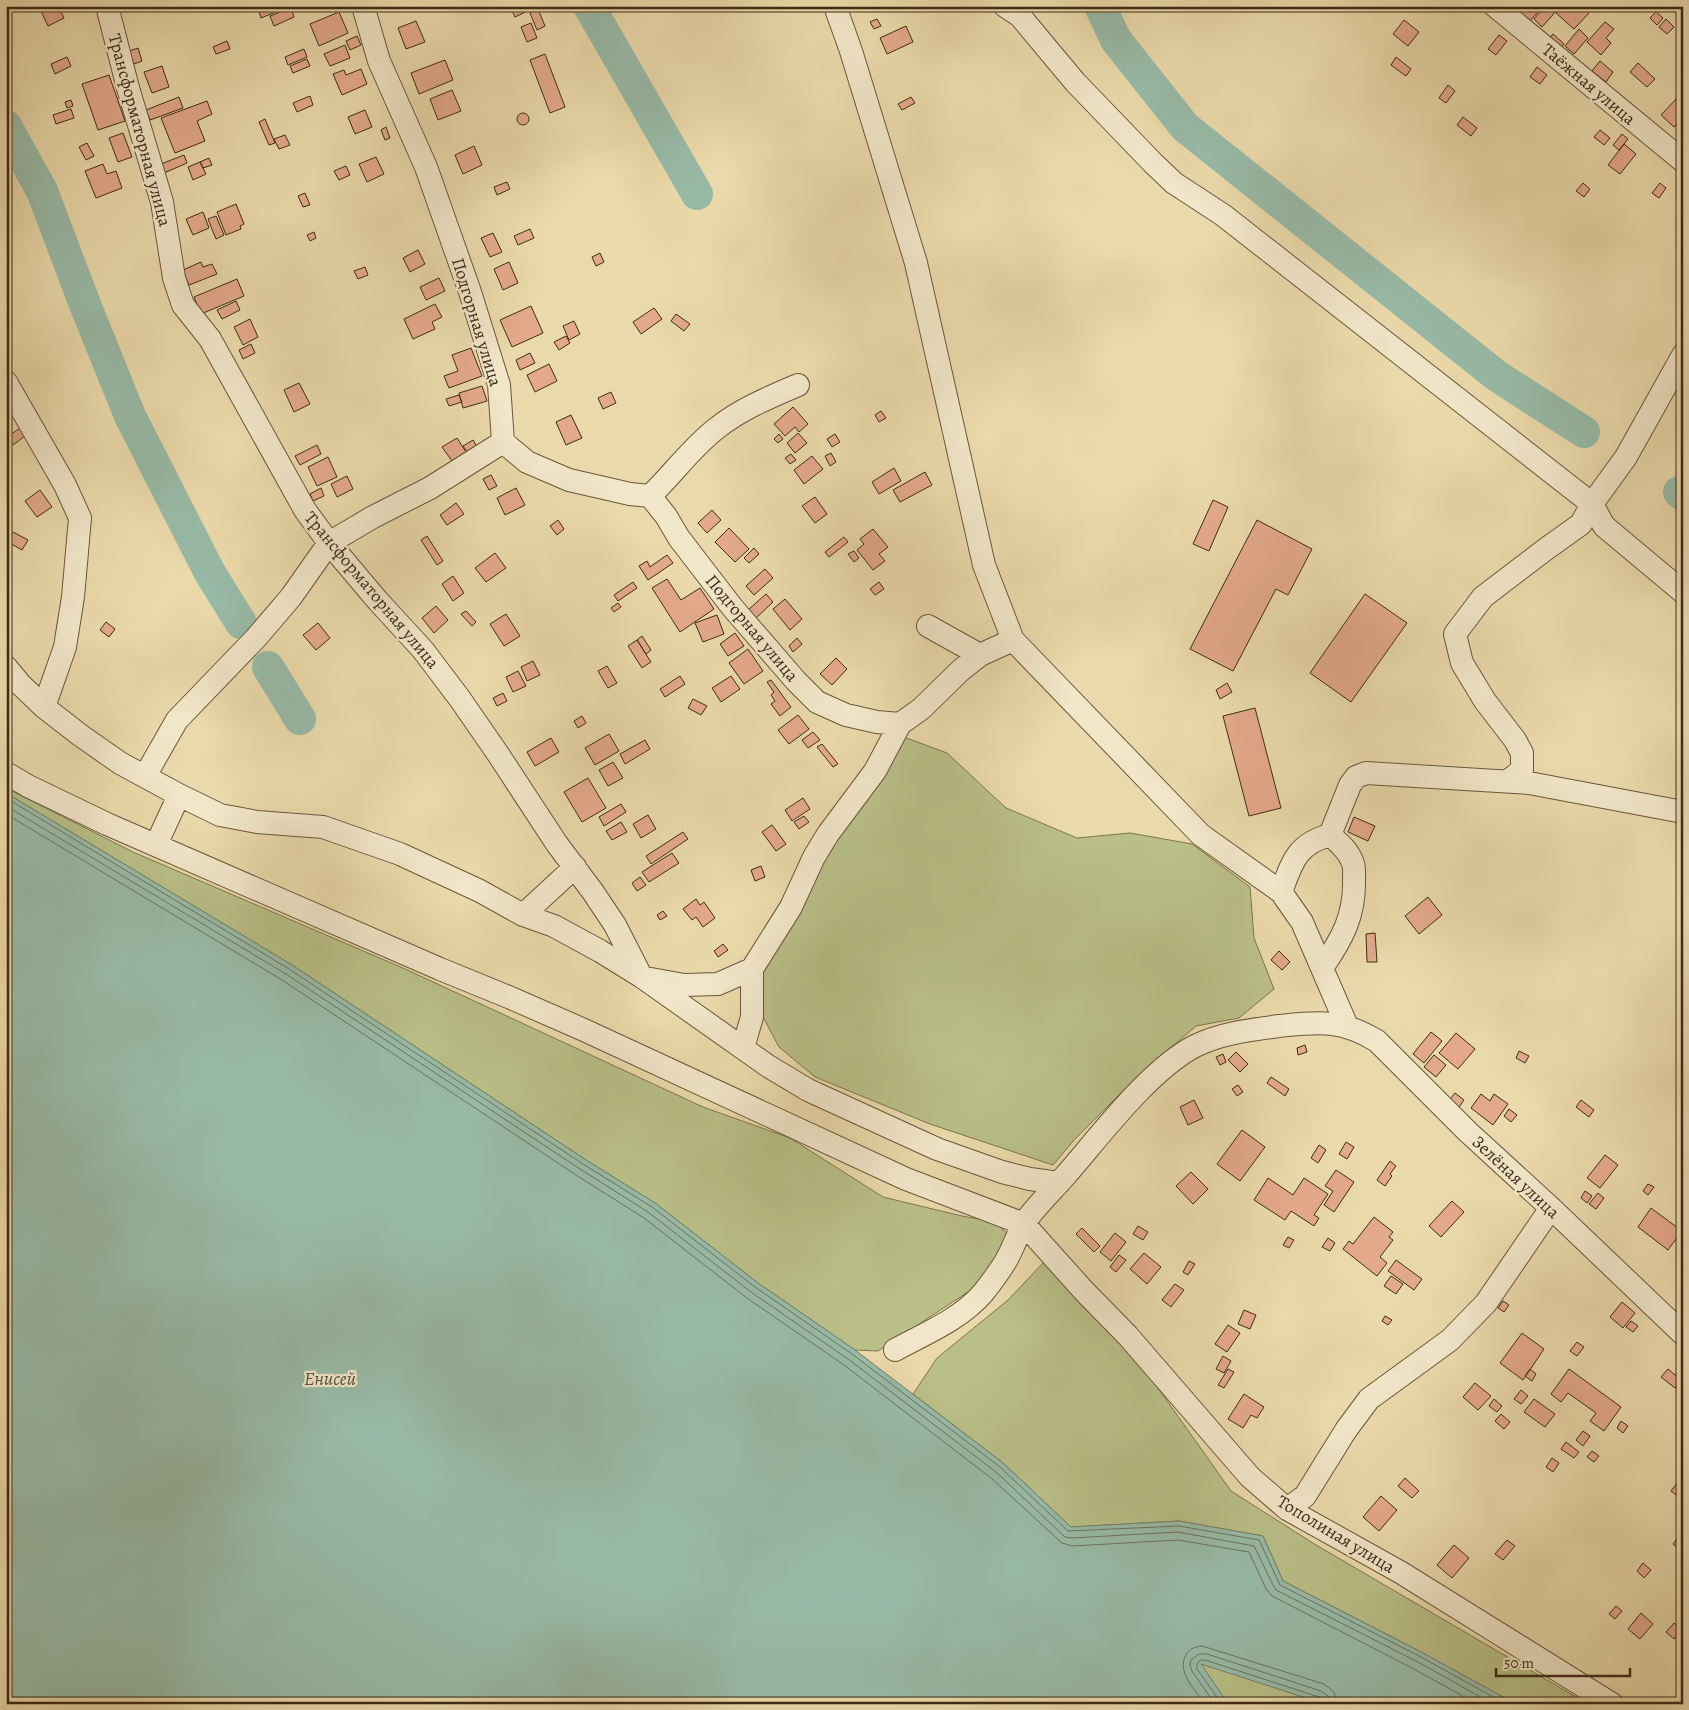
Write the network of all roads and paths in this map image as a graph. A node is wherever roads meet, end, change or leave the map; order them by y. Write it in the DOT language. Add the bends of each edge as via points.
graph roads {
  1 [pos="108,6"];
  2 [pos="363,6"];
  3 [pos="835,6"];
  4 [pos="1005,6"];
  5 [pos="1495,6"];
  6 [pos="1683,161"];
  7 [pos="1683,355"];
  8 [pos="6,382"];
  9 [pos="798,385"];
  10 [pos="503,442"];
  11 [pos="650,496"];
  12 [pos="1592,504"];
  13 [pos="329,543"];
  14 [pos="1683,592"];
  15 [pos="928,626"];
  16 [pos="1013,640"];
  17 [pos="980,655"];
  18 [pos="6,667"];
  19 [pos="44,707"];
  20 [pos="900,724"];
  21 [pos="6,773"];
  22 [pos="145,776"];
  23 [pos="1508,781"];
  24 [pos="179,795"];
  25 [pos="1683,812"];
  26 [pos="1330,835"];
  27 [pos="156,845"];
  28 [pos="574,867"];
  29 [pos="1281,892"];
  30 [pos="523,915"];
  31 [pos="1322,968"];
  32 [pos="752,969"];
  33 [pos="642,977"];
  34 [pos="1347,1026"];
  35 [pos="743,1048"];
  36 [pos="1059,1183"];
  37 [pos="1551,1208"];
  38 [pos="1024,1224"];
  39 [pos="1683,1334"];
  40 [pos="894,1350"];
  41 [pos="1287,1509"];
  42 [pos="1612,1704"];
  1 -- 13 [label="street, Трансформаторная улица" via="162,202 174,278 183,305 210,339 305,510"];
  2 -- 10 [label="street, Подгорная улица" via="379,61 426,167 470,292 499,385"];
  3 -- 16 [label="street" via="916,263 984,565"];
  4 -- 12 [label="street" via="1020,16 1075,82 1174,183 1222,215"];
  5 -- 6 [label="street, Таёжная улица"];
  7 -- 12 [label="street" via="1626,457"];
  8 -- 19 [label="street" via="65,485 80,518 65,647"];
  9 -- 11 [label="street" via="765,399 717,428"];
  10 -- 11 [label="street" via="527,462 569,480"];
  10 -- 13 [label="street" via="430,488"];
  11 -- 20 [label="street, Подгорная улица" via="732,607 817,702 846,715"];
  12 -- 14 [label="street" via="1604,526"];
  12 -- 23 [label="street" via="1581,524 1483,597 1455,634 1462,663 1522,753 1522,770"];
  13 -- 22 [label="street" via="292,597 177,720"];
  13 -- 28 [label="street, Трансформаторная улица" via="423,650 460,698"];
  15 -- 17 [label="street"];
  16 -- 17 [label="street"];
  16 -- 29 [label="street" via="1201,835"];
  17 -- 20 [label="street"];
  18 -- 19 [label="street"];
  19 -- 22 [label="street" via="120,763"];
  20 -- 32 [label="street" via="875,771 814,857 791,907"];
  21 -- 27 [label="street"];
  22 -- 24 [label="street"];
  23 -- 25 [label="street"];
  23 -- 26 [label="street" via="1366,773 1350,785"];
  24 -- 27 [label="street"];
  24 -- 30 [label="street" via="220,815 257,822 323,827 400,854"];
  26 -- 29 [label="street" via="1316,839 1302,849"];
  26 -- 31 [label="street" via="1343,846 1353,862 1354,889 1352,913 1340,942"];
  27 -- 38 [label="street" via="584,1030 906,1179"];
  28 -- 30 [label="street"];
  28 -- 33 [label="street, Трансформаторная улица" via="615,925"];
  29 -- 31 [label="street" via="1302,922"];
  30 -- 33 [label="street" via="554,926"];
  31 -- 34 [label="street"];
  32 -- 33 [label="street" via="718,984 684,985"];
  32 -- 35 [label="street" via="752,1018"];
  33 -- 35 [label="street"];
  34 -- 36 [label="street, Зелёная улица" via="1311,1023 1245,1030 1194,1047 1179,1056 1135,1096"];
  34 -- 37 [label="street, Зелёная улица" via="1377,1041 1468,1132"];
  35 -- 36 [label="street" via="808,1090 937,1149 1002,1172"];
  36 -- 38 [label="street, Зелёная улица"];
  37 -- 39 [label="street, Зелёная улица"];
  37 -- 41 [label="street" via="1486,1304 1450,1340 1369,1399 1305,1496"];
  38 -- 40 [label="street, Зелёная улица" via="1007,1259 982,1294 958,1315"];
  38 -- 41 [label="street, Тополиная улица" via="1128,1336 1250,1477"];
  41 -- 42 [label="street, Тополиная улица" via="1400,1572"];
}
